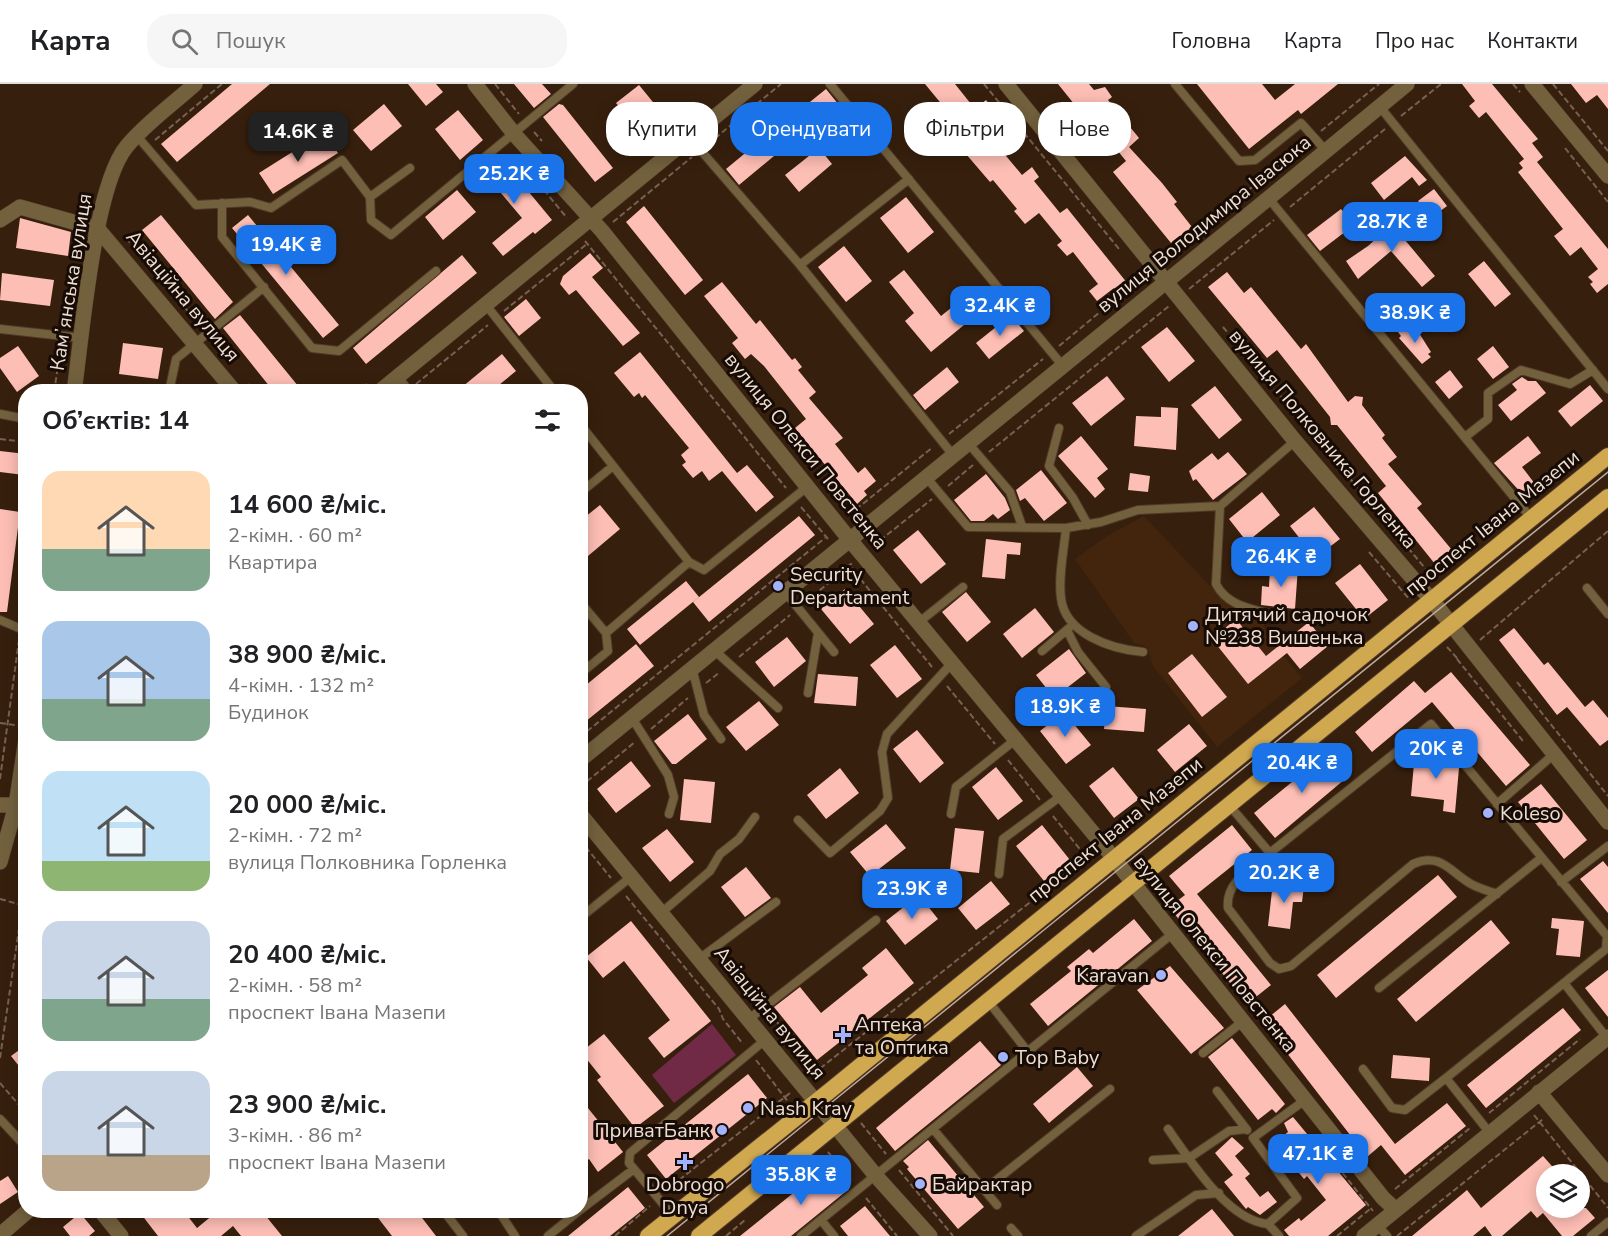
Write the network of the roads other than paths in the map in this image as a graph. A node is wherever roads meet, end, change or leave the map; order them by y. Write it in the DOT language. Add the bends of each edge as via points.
graph roads {
  1 [pos="195,84"];
  2 [pos="475,84"];
  3 [pos="573,84"];
  4 [pos="755,84"];
  5 [pos="830,84"];
  6 [pos="1006,84"];
  7 [pos="1175,84"];
  8 [pos="1407,84"];
  9 [pos="1532,84"];
  10 [pos="1380,107"];
  11 [pos="718,115"];
  12 [pos="515,135"];
  13 [pos="136,144"];
  14 [pos="1327,152"];
  15 [pos="668,156"];
  16 [pos="706,156"];
  17 [pos="410,168"];
  18 [pos="1608,176"];
  19 [pos="909,179"];
  20 [pos="370,196"];
  21 [pos="1270,200"];
  22 [pos="222,203"];
  23 [pos="0,220"];
  24 [pos="591,220"];
  25 [pos="98,229"];
  26 [pos="800,265"];
  27 [pos="436,271"];
  28 [pos="1164,282"];
  29 [pos="264,286"];
  30 [pos="486,304"];
  31 [pos="0,329"];
  32 [pos="82,338"];
  33 [pos="195,342"];
  34 [pos="1062,365"];
  35 [pos="1593,370"];
  36 [pos="398,377"];
  37 [pos="75,384"];
  38 [pos="171,384"];
  39 [pos="229,384"];
  40 [pos="389,384"];
  41 [pos="404,384"];
  42 [pos="549,384"];
  43 [pos="1608,388"];
  44 [pos="0,414"];
  45 [pos="18,417"];
  46 [pos="1059,428"];
  47 [pos="588,434"];
  48 [pos="1465,437"];
  49 [pos="1295,441"];
  50 [pos="968,443"];
  51 [pos="953,455"];
  52 [pos="1608,456"];
  53 [pos="613,466"];
  54 [pos="926,477"];
  55 [pos="588,486"];
  56 [pos="807,487"];
  57 [pos="1608,496"];
  58 [pos="1220,506"];
  59 [pos="1531,518"];
  60 [pos="1088,525"];
  61 [pos="1022,526"];
  62 [pos="1066,528"];
  63 [pos="850,540"];
  64 [pos="689,562"];
  65 [pos="963,587"];
  66 [pos="1587,588"];
  67 [pos="785,592"];
  68 [pos="1437,595"];
  69 [pos="588,612"];
  70 [pos="1608,614"];
  71 [pos="1274,615"];
  72 [pos="1457,619"];
  73 [pos="0,620"];
  74 [pos="918,623"];
  75 [pos="18,628"];
  76 [pos="1069,628"];
  77 [pos="606,633"];
  78 [pos="818,633"];
  79 [pos="714,650"];
  80 [pos="1042,651"];
  81 [pos="834,652"];
  82 [pos="1143,652"];
  83 [pos="952,663"];
  84 [pos="588,667"];
  85 [pos="692,668"];
  86 [pos="1106,687"];
  87 [pos="808,693"];
  88 [pos="778,708"];
  89 [pos="632,718"];
  90 [pos="721,739"];
  91 [pos="1015,740"];
  92 [pos="588,754"];
  93 [pos="1552,755"];
  94 [pos="1061,796"];
  95 [pos="1497,804"];
  96 [pos="0,805"];
  97 [pos="18,805"];
  98 [pos="1229,805"];
  99 [pos="588,812"];
  100 [pos="18,813"];
  101 [pos="669,814"];
  102 [pos="951,814"];
  103 [pos="755,817"];
  104 [pos="798,820"];
  105 [pos="1608,822"];
  106 [pos="1608,846"];
  107 [pos="1270,853"];
  108 [pos="1113,858"];
  109 [pos="1541,858"];
  110 [pos="0,862"];
  111 [pos="999,874"];
  112 [pos="632,876"];
  113 [pos="1562,882"];
  114 [pos="1131,883"];
  115 [pos="1497,894"];
  116 [pos="776,902"];
  117 [pos="588,912"];
  118 [pos="661,913"];
  119 [pos="876,920"];
  120 [pos="1172,934"];
  121 [pos="704,955"];
  122 [pos="1564,983"];
  123 [pos="1379,988"];
  124 [pos="988,1001"];
  125 [pos="749,1020"];
  126 [pos="1242,1022"];
  127 [pos="1608,1037"];
  128 [pos="765,1040"];
  129 [pos="1028,1052"];
  130 [pos="1203,1053"];
  131 [pos="1363,1069"];
  132 [pos="1446,1078"];
  133 [pos="1110,1089"];
  134 [pos="1217,1091"];
  135 [pos="1539,1092"];
  136 [pos="1305,1100"];
  137 [pos="816,1102"];
  138 [pos="0,1119"];
  139 [pos="835,1125"];
  140 [pos="933,1129"];
  141 [pos="1168,1129"];
  142 [pos="1246,1129"];
  143 [pos="1489,1132"];
  144 [pos="1253,1138"];
  145 [pos="18,1139"];
  146 [pos="1189,1158"];
  147 [pos="1152,1160"];
  148 [pos="634,1169"];
  149 [pos="1608,1175"];
  150 [pos="876,1176"];
  151 [pos="984,1190"];
  152 [pos="1219,1193"];
  153 [pos="588,1204"];
  154 [pos="997,1205"];
  155 [pos="1396,1210"];
  156 [pos="673,1216"];
  157 [pos="20,1218"];
  158 [pos="106,1218"];
  159 [pos="449,1218"];
  160 [pos="503,1218"];
  161 [pos="570,1218"];
  162 [pos="821,1220"];
  163 [pos="1608,1222"];
  164 [pos="1268,1224"];
  165 [pos="1011,1227"];
  166 [pos="1382,1231"];
  167 [pos="0,1235"];
  168 [pos="120,1236"];
  169 [pos="463,1236"];
  170 [pos="515,1236"];
  171 [pos="548,1236"];
  172 [pos="648,1236"];
  173 [pos="699,1236"];
  174 [pos="801,1236"];
  175 [pos="834,1236"];
  176 [pos="930,1236"];
  177 [pos="1018,1236"];
  178 [pos="1136,1236"];
  179 [pos="1279,1236"];
  180 [pos="1364,1236"];
  181 [pos="1591,1236"];
  1 -- 13 [label="street"];
  2 -- 12 [label="street, вулиця Олекси Повстенка"];
  3 -- 12 [label="lane"];
  4 -- 11 [label="street"];
  5 -- 19 [label="lane"];
  6 -- 28 [label="street, вулиця Полковника Горленка"];
  7 -- 14 [label="lane" via="1239,161 1255,160 1301,123"];
  8 -- 10 [label="street, вулиця Володимира Івасюка"];
  9 -- 18 [label="street"];
  10 -- 14 [label="street, вулиця Володимира Івасюка"];
  10 -- 35 [label="lane"];
  12 -- 20 [label="lane" via="391,235 371,220"];
  12 -- 24 [label="street, вулиця Олекси Повстенка"];
  13 -- 22 [label="lane" via="196,205"];
  13 -- 25 [label="street, Камʼянська вулиця" via="108,186"];
  14 -- 21 [label="street, вулиця Володимира Івасюка"];
  15 -- 24 [label="street"];
  16 -- 26 [label="lane"];
  17 -- 20 [label="lane"];
  19 -- 26 [label="lane"];
  19 -- 34 [label="lane"];
  20 -- 22 [label="lane" via="342,160 271,208 250,202"];
  21 -- 28 [label="street, вулиця Володимира Івасюка"];
  21 -- 48 [label="lane"];
  22 -- 29 [label="lane" via="222,237"];
  23 -- 25 [label="street" via="20,207"];
  24 -- 30 [label="street"];
  24 -- 56 [label="street, вулиця Олекси Повстенка"];
  25 -- 32 [label="street, Камʼянська вулиця"];
  25 -- 33 [label="street, Авіаційна вулиця"];
  26 -- 51 [label="lane"];
  27 -- 29 [label="lane" via="339,351 312,348"];
  28 -- 34 [label="street, вулиця Володимира Івасюка"];
  28 -- 49 [label="street, вулиця Полковника Горленка"];
  29 -- 33 [label="lane"];
  30 -- 36 [label="street"];
  30 -- 42 [label="lane"];
  31 -- 32 [label="lane"];
  32 -- 37 [label="street, Камʼянська вулиця"];
  33 -- 38 [label="lane" via="176,359"];
  33 -- 39 [label="street, Авіаційна вулиця"];
  34 -- 50 [label="street, вулиця Володимира Івасюка"];
  35 -- 43 [label="lane"];
  35 -- 48 [label="lane" via="1570,384 1521,370 1488,393 1488,419"];
  36 -- 40 [label="street"];
  36 -- 41 [label="lane"];
  44 -- 45 [label="lane"];
  46 -- 60 [label="lane" via="1049,466"];
  47 -- 53 [label="lane"];
  48 -- 59 [label="lane"];
  49 -- 58 [label="lane"];
  49 -- 68 [label="street, вулиця Полковника Горленка"];
  50 -- 51 [label="street, вулиця Володимира Івасюка"];
  50 -- 61 [label="lane" via="1010,492"];
  51 -- 54 [label="street, вулиця Володимира Івасюка"];
  52 -- 59 [label="highway, проспект Івана Мазепи"];
  53 -- 55 [label="lane"];
  53 -- 64 [label="lane"];
  54 -- 61 [label="lane" via="968,527"];
  54 -- 63 [label="street, вулиця Володимира Івасюка"];
  56 -- 63 [label="street, вулиця Олекси Повстенка"];
  56 -- 64 [label="lane" via="704,570"];
  57 -- 72 [label="highway"];
  58 -- 60 [label="lane" via="1138,510"];
  58 -- 71 [label="lane" via="1216,584 1231,601"];
  59 -- 68 [label="highway, проспект Івана Мазепи"];
  60 -- 62 [label="lane"];
  61 -- 62 [label="lane"];
  62 -- 76 [label="lane" via="1060,598"];
  63 -- 67 [label="street, вулиця Володимира Івасюка"];
  63 -- 74 [label="street, вулиця Олекси Повстенка"];
  64 -- 77 [label="lane"];
  65 -- 74 [label="lane"];
  66 -- 70 [label="lane"];
  67 -- 78 [label="lane"];
  67 -- 79 [label="street, вулиця Володимира Івасюка"];
  68 -- 72 [label="street, вулиця Полковника Горленка"];
  68 -- 108 [label="highway, проспект Івана Мазепи"];
  69 -- 77 [label="lane"];
  72 -- 93 [label="street, вулиця Полковника Горленка"];
  72 -- 98 [label="highway"];
  73 -- 75 [label="lane"];
  74 -- 83 [label="street, вулиця Олекси Повстенка"];
  76 -- 80 [label="lane"];
  76 -- 82 [label="lane" via="1105,644"];
  76 -- 86 [label="lane" via="1078,652"];
  77 -- 84 [label="lane" via="608,651"];
  78 -- 81 [label="lane"];
  78 -- 87 [label="lane"];
  79 -- 85 [label="street, вулиця Володимира Івасюка"];
  79 -- 88 [label="lane"];
  83 -- 91 [label="street, вулиця Олекси Повстенка"];
  83 -- 104 [label="lane" via="887,734 882,752 888,798 880,811 830,853"];
  85 -- 89 [label="street, вулиця Володимира Івасюка"];
  85 -- 90 [label="lane" via="704,715"];
  89 -- 92 [label="street, вулиця Володимира Івасюка"];
  89 -- 101 [label="lane" via="668,775 674,797"];
  91 -- 94 [label="street, вулиця Олекси Повстенка"];
  91 -- 102 [label="lane" via="956,788"];
  93 -- 95 [label="lane"];
  93 -- 105 [label="street, вулиця Полковника Горленка"];
  94 -- 108 [label="street, вулиця Олекси Повстенка"];
  94 -- 111 [label="lane" via="1004,839"];
  95 -- 107 [label="lane" via="1431,724"];
  95 -- 109 [label="lane"];
  96 -- 97 [label="street"];
  98 -- 107 [label="lane"];
  98 -- 114 [label="highway"];
  99 -- 112 [label="street, Авіаційна вулиця"];
  100 -- 110 [label="street"];
  103 -- 118 [label="lane" via="739,839 720,854 710,871"];
  106 -- 113 [label="lane"];
  107 -- 115 [label="lane" via="1231,886 1227,897 1228,908 1270,963 1279,969 1291,966 1424,859 1434,859 1474,886"];
  108 -- 114 [label="street, вулиця Олекси Повстенка"];
  108 -- 137 [label="highway, проспект Івана Мазепи"];
  109 -- 113 [label="lane"];
  109 -- 115 [label="lane"];
  112 -- 117 [label="lane"];
  112 -- 118 [label="street, Авіаційна вулиця"];
  113 -- 122 [label="lane" via="1607,936 1606,949"];
  114 -- 120 [label="street, вулиця Олекси Повстенка"];
  114 -- 124 [label="highway"];
  115 -- 123 [label="lane"];
  116 -- 121 [label="lane"];
  118 -- 121 [label="street, Авіаційна вулиця"];
  119 -- 125 [label="lane"];
  120 -- 126 [label="street, вулиця Олекси Повстенка"];
  120 -- 129 [label="lane"];
  121 -- 125 [label="street, Авіаційна вулиця"];
  122 -- 127 [label="lane"];
  122 -- 132 [label="lane"];
  124 -- 129 [label="lane"];
  124 -- 139 [label="highway"];
  125 -- 128 [label="street, Авіаційна вулиця"];
  126 -- 130 [label="lane"];
  126 -- 136 [label="street, вулиця Олекси Повстенка"];
  127 -- 135 [label="street"];
  128 -- 137 [label="street, Авіаційна вулиця"];
  128 -- 148 [label="lane" via="630,1153 629,1163"];
  129 -- 140 [label="lane"];
  131 -- 132 [label="lane" via="1392,1108 1405,1110"];
  132 -- 143 [label="lane"];
  133 -- 151 [label="lane"];
  134 -- 142 [label="lane"];
  135 -- 143 [label="street"];
  135 -- 149 [label="street"];
  136 -- 144 [label="lane"];
  136 -- 155 [label="street, вулиця Олекси Повстенка"];
  137 -- 139 [label="street, Авіаційна вулиця"];
  137 -- 156 [label="highway, проспект Івана Мазепи"];
  138 -- 145 [label="lane"];
  139 -- 150 [label="street, Авіаційна вулиця"];
  139 -- 173 [label="highway"];
  140 -- 150 [label="lane"];
  140 -- 151 [label="lane"];
  141 -- 146 [label="lane"];
  142 -- 144 [label="lane"];
  142 -- 146 [label="lane" via="1229,1131"];
  143 -- 155 [label="street"];
  144 -- 164 [label="lane" via="1298,1198"];
  146 -- 147 [label="lane"];
  146 -- 152 [label="lane"];
  148 -- 153 [label="lane"];
  148 -- 156 [label="lane"];
  150 -- 162 [label="lane"];
  150 -- 176 [label="street, Авіаційна вулиця"];
  151 -- 154 [label="lane"];
  152 -- 164 [label="lane" via="1232,1208 1255,1223"];
  152 -- 178 [label="lane" via="1196,1195"];
  155 -- 166 [label="street"];
  156 -- 172 [label="highway, проспект Івана Мазепи"];
  157 -- 167 [label="street"];
  158 -- 168 [label="street"];
  159 -- 169 [label="lane"];
  160 -- 170 [label="lane"];
  161 -- 171 [label="lane"];
  162 -- 174 [label="lane"];
  162 -- 175 [label="lane"];
  163 -- 181 [label="lane"];
  164 -- 179 [label="lane"];
  165 -- 177 [label="lane"];
  166 -- 180 [label="street"];
}
